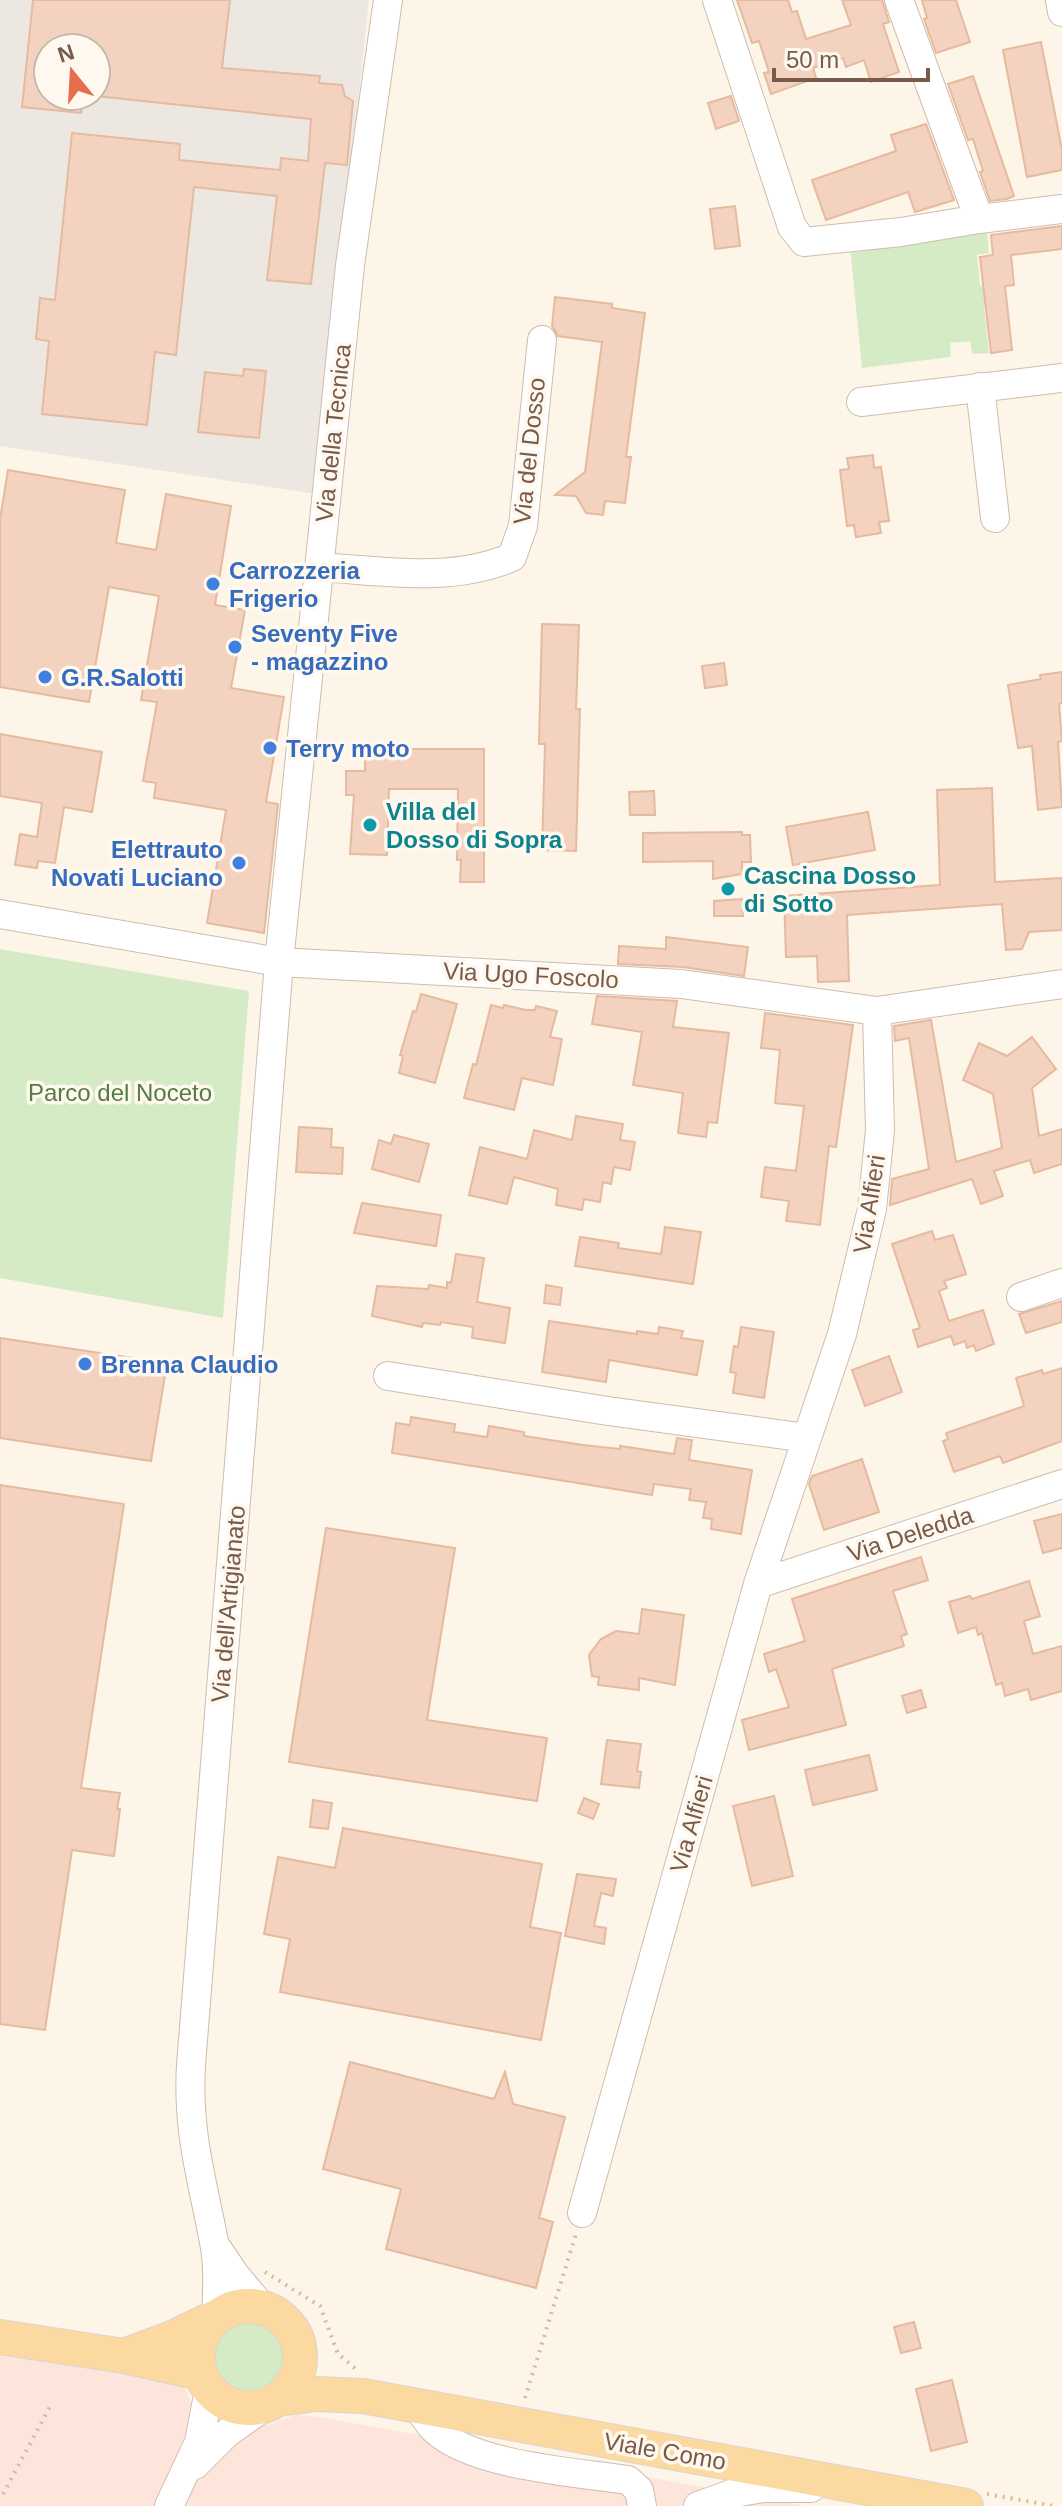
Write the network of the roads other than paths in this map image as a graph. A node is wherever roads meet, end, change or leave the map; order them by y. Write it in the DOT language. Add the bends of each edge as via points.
graph roads {
  1 [pos="388,0"];
  2 [pos="717,0"];
  3 [pos="899,0"];
  4 [pos="1060,0"];
  5 [pos="1062,12"];
  6 [pos="1062,209"];
  7 [pos="979,219"];
  8 [pos="542,340"];
  9 [pos="1062,378"];
  10 [pos="980,387"];
  11 [pos="861,402"];
  12 [pos="995,518"];
  13 [pos="320,567"];
  14 [pos="0,914"];
  15 [pos="279,962"];
  16 [pos="1062,984"];
  17 [pos="877,1011"];
  18 [pos="1062,1283"];
  19 [pos="1021,1297"];
  20 [pos="388,1376"];
  21 [pos="807,1438"];
  22 [pos="1062,1484"];
  23 [pos="758,1584"];
  24 [pos="582,2213"];
  25 [pos="215,2244"];
  26 [pos="262,2307"];
  27 [pos="216,2317"];
  28 [pos="0,2337"];
  29 [pos="298,2341"];
  30 [pos="124,2356"];
  31 [pos="204,2382"];
  32 [pos="360,2383"];
  33 [pos="272,2402"];
  34 [pos="416,2405"];
  35 [pos="186,2475"];
  36 [pos="847,2484"];
  37 [pos="972,2499"];
  38 [pos="169,2506"];
  39 [pos="642,2506"];
  40 [pos="698,2506"];
  1 -- 13 [label="street, Via della Tecnica" via="350,265"];
  2 -- 7 [label="street" via="792,227 804,242"];
  3 -- 7 [label="street"];
  4 -- 5 [label="street"];
  6 -- 7 [label="street"];
  8 -- 13 [label="street, Via del Dosso" via="523,526 512,557 490,567 449,573"];
  9 -- 10 [label="street"];
  10 -- 11 [label="street"];
  10 -- 12 [label="street"];
  13 -- 15 [label="street, Via della Tecnica"];
  14 -- 15 [label="street, Via Ugo Foscolo"];
  15 -- 17 [label="street, Via Ugo Foscolo" via="681,984"];
  15 -- 25 [label="street, Via dell'Artigianato" via="190,2079 195,2158"];
  16 -- 17 [label="street, Via Ugo Foscolo"];
  17 -- 21 [label="street, Via Alfieri" via="880,1130 872,1209 842,1334"];
  18 -- 19 [label="street"];
  20 -- 21 [label="street"];
  21 -- 23 [label="street, Via Alfieri"];
  22 -- 23 [label="street, Via Deledda"];
  23 -- 24 [label="street, Via Alfieri"];
  25 -- 26 [label="street, Via dell'Artigianato"];
  25 -- 27 [label="street, Via dell'Artigianato"];
  26 -- 27 [label="main road" via="246,2305"];
  26 -- 29 [label="main road" via="291,2326"];
  27 -- 30 [label="main road"];
  27 -- 31 [label="main road" via="203,2333 197,2353"];
  28 -- 30 [label="main road"];
  29 -- 32 [label="main road" via="328,2371"];
  29 -- 33 [label="main road" via="301,2362 294,2383"];
  30 -- 31 [label="main road"];
  31 -- 33 [label="main road" via="225,2403 245,2409"];
  31 -- 35 [label="street" via="203,2430"];
  32 -- 33 [label="main road, Viale Como"];
  32 -- 34 [label="main road, Viale Como"];
  33 -- 35 [label="street" via="227,2433"];
  34 -- 36 [label="main road, Viale Como"];
  34 -- 39 [label="street" via="435,2430 463,2448 628,2480 639,2490"];
  35 -- 38 [label="street"];
  36 -- 37 [label="main road, Viale Como"];
  36 -- 40 [label="street" via="763,2488"];
}
